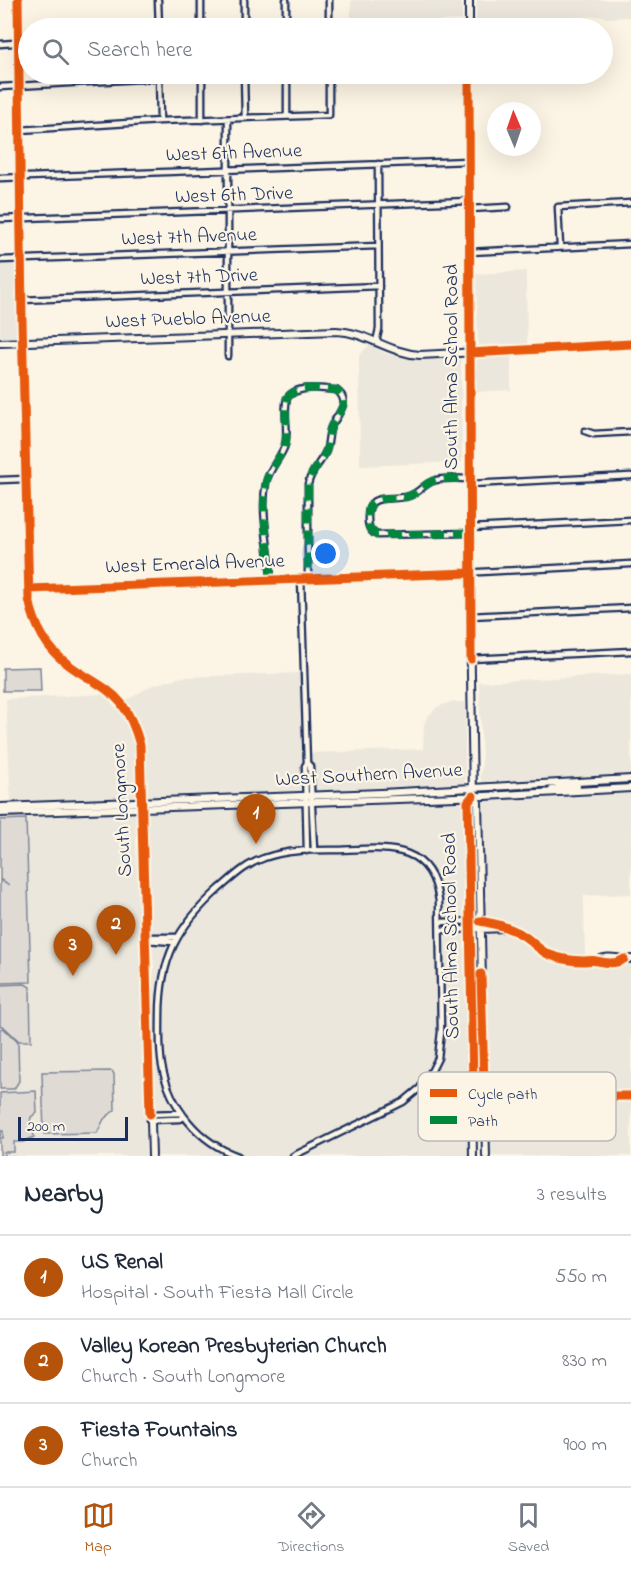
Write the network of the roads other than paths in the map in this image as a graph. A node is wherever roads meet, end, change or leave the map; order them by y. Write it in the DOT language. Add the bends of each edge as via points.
graph roads {
  1 [pos="18,0"];
  2 [pos="158,0"];
  3 [pos="201,0"];
  4 [pos="244,0"];
  5 [pos="286,0"];
  6 [pos="329,0"];
  7 [pos="469,0"];
  8 [pos="18,18"];
  9 [pos="159,18"];
  10 [pos="201,18"];
  11 [pos="244,18"];
  12 [pos="286,18"];
  13 [pos="329,18"];
  14 [pos="469,18"];
  15 [pos="18,43"];
  16 [pos="0,44"];
  17 [pos="48,84"];
  18 [pos="159,84"];
  19 [pos="202,84"];
  20 [pos="244,84"];
  21 [pos="287,84"];
  22 [pos="329,84"];
  23 [pos="470,84"];
  24 [pos="20,86"];
  25 [pos="0,87"];
  26 [pos="287,116"];
  27 [pos="244,118"];
  28 [pos="228,119"];
  29 [pos="202,120"];
  30 [pos="160,121"];
  31 [pos="20,129"];
  32 [pos="469,161"];
  33 [pos="378,164"];
  34 [pos="227,170"];
  35 [pos="0,178"];
  36 [pos="19,178"];
  37 [pos="469,201"];
  38 [pos="631,203"];
  39 [pos="378,205"];
  40 [pos="508,207"];
  41 [pos="469,209"];
  42 [pos="228,211"];
  43 [pos="0,219"];
  44 [pos="20,219"];
  45 [pos="631,244"];
  46 [pos="378,246"];
  47 [pos="560,247"];
  48 [pos="228,252"];
  49 [pos="469,252"];
  50 [pos="0,260"];
  51 [pos="21,260"];
  52 [pos="379,286"];
  53 [pos="228,292"];
  54 [pos="21,300"];
  55 [pos="228,335"];
  56 [pos="22,342"];
  57 [pos="376,342"];
  58 [pos="0,343"];
  59 [pos="631,344"];
  60 [pos="470,353"];
  61 [pos="228,356"];
  62 [pos="585,431"];
  63 [pos="631,432"];
  64 [pos="631,476"];
  65 [pos="26,479"];
  66 [pos="0,480"];
  67 [pos="470,482"];
  68 [pos="631,520"];
  69 [pos="470,530"];
  70 [pos="631,564"];
  71 [pos="470,573"];
  72 [pos="301,579"];
  73 [pos="308,579"];
  74 [pos="271,580"];
  75 [pos="29,589"];
  76 [pos="631,608"];
  77 [pos="470,616"];
  78 [pos="631,651"];
  79 [pos="471,659"];
  80 [pos="629,779"];
  81 [pos="582,782"];
  82 [pos="473,788"];
  83 [pos="631,788"];
  84 [pos="586,790"];
  85 [pos="543,793"];
  86 [pos="473,796"];
  87 [pos="309,798"];
  88 [pos="79,804"];
  89 [pos="143,805"];
  90 [pos="0,807"];
  91 [pos="39,812"];
  92 [pos="0,813"];
  93 [pos="314,850"];
  94 [pos="308,851"];
  95 [pos="471,921"];
  96 [pos="480,921"];
  97 [pos="440,922"];
  98 [pos="506,928"];
  99 [pos="480,929"];
  100 [pos="440,930"];
  101 [pos="471,930"];
  102 [pos="146,940"];
  103 [pos="175,940"];
  104 [pos="627,959"];
  105 [pos="430,1072"];
  106 [pos="473,1072"];
  107 [pos="484,1072"];
  108 [pos="418,1088"];
  109 [pos="183,1115"];
  110 [pos="150,1117"];
  111 [pos="486,1141"];
  112 [pos="152,1156"];
  113 [pos="238,1156"];
  114 [pos="293,1156"];
  115 [pos="486,1156"];
  1 -- 8 [label="main road, South Longmore"];
  2 -- 9 [label="street"];
  3 -- 10 [label="street"];
  4 -- 11 [label="street"];
  5 -- 12 [label="street"];
  6 -- 13 [label="street"];
  7 -- 14 [label="main road"];
  15 -- 16 [label="street"];
  17 -- 24 [label="street"];
  18 -- 30 [label="street"];
  19 -- 29 [label="street"];
  20 -- 27 [label="street"];
  21 -- 26 [label="street"];
  22 -- 26 [label="street" via="329,115"];
  23 -- 32 [label="main road, South Alma School Road"];
  24 -- 25 [label="street"];
  24 -- 31 [label="main road, South Longmore"];
  26 -- 27 [label="street"];
  27 -- 28 [label="street"];
  28 -- 29 [label="street"];
  28 -- 34 [label="street"];
  29 -- 30 [label="street"];
  30 -- 31 [label="street"];
  31 -- 36 [label="main road, South Longmore"];
  32 -- 33 [label="street, West 6th Avenue"];
  32 -- 37 [label="main road, South Alma School Road"];
  33 -- 34 [label="street, West 6th Avenue"];
  33 -- 39 [label="street"];
  34 -- 36 [label="street, West 6th Avenue"];
  34 -- 42 [label="street"];
  35 -- 36 [label="street, West 6th Avenue"];
  36 -- 44 [label="main road, South Longmore"];
  37 -- 39 [label="street, West 6th Drive"];
  37 -- 41 [label="main road, South Alma School Road"];
  38 -- 47 [label="street" via="558,207"];
  39 -- 42 [label="street, West 6th Drive"];
  39 -- 46 [label="street"];
  40 -- 41 [label="street"];
  41 -- 49 [label="main road, South Alma School Road"];
  42 -- 44 [label="street, West 6th Drive"];
  42 -- 48 [label="street"];
  43 -- 44 [label="street, West 6th Drive"];
  44 -- 51 [label="main road, South Longmore"];
  45 -- 47 [label="street"];
  46 -- 48 [label="street, West 7th Avenue"];
  46 -- 52 [label="street"];
  47 -- 49 [label="street"];
  48 -- 51 [label="street, West 7th Avenue"];
  48 -- 53 [label="street"];
  49 -- 60 [label="main road, South Alma School Road"];
  50 -- 51 [label="street, West 7th Avenue"];
  51 -- 54 [label="main road, South Longmore"];
  52 -- 53 [label="street, West 7th Drive"];
  52 -- 57 [label="street"];
  53 -- 54 [label="street, West 7th Drive"];
  53 -- 55 [label="street"];
  54 -- 56 [label="main road, South Longmore"];
  55 -- 56 [label="main road, West Pueblo Avenue"];
  55 -- 57 [label="main road, West Pueblo Avenue" via="336,331"];
  55 -- 61 [label="street"];
  56 -- 58 [label="main road, West Pueblo Avenue"];
  56 -- 65 [label="main road, South Longmore"];
  57 -- 60 [label="main road, West Pueblo Avenue" via="409,354"];
  59 -- 60 [label="main road, West Pueblo Avenue"];
  60 -- 67 [label="main road, South Alma School Road"];
  62 -- 63 [label="street"];
  64 -- 67 [label="street"];
  65 -- 66 [label="street"];
  65 -- 75 [label="main road, South Longmore"];
  67 -- 69 [label="main road, South Alma School Road"];
  67 -- 69 [label="street" via="434,481 407,497 374,501 368,515 371,530 382,536"];
  68 -- 69 [label="street"];
  69 -- 71 [label="main road, South Alma School Road"];
  70 -- 71 [label="street, West Emerald Avenue"];
  71 -- 73 [label="street, West Emerald Avenue"];
  71 -- 77 [label="main road, South Alma School Road"];
  72 -- 73 [label="street, West Emerald Avenue"];
  72 -- 74 [label="street, West Emerald Avenue"];
  72 -- 87 [label="street"];
  73 -- 74 [label="street" via="308,484 326,452 330,428 342,411 343,398 336,390 300,390 287,399 285,444 270,472 266,492"];
  74 -- 75 [label="street, West Emerald Avenue"];
  75 -- 89 [label="main road, South Longmore" via="34,619 42,637 65,663 109,692 128,714 141,751"];
  76 -- 77 [label="street"];
  77 -- 79 [label="main road, South Alma School Road"];
  78 -- 79 [label="street"];
  79 -- 82 [label="main road, South Alma School Road"];
  80 -- 81 [label="main road, West Southern Avenue"];
  80 -- 84 [label="main road"];
  81 -- 82 [label="main road, West Southern Avenue"];
  81 -- 85 [label="main road"];
  82 -- 86 [label="main road, South Alma School Road"];
  82 -- 87 [label="main road, West Southern Avenue"];
  83 -- 84 [label="main road, West Southern Avenue"];
  84 -- 85 [label="main road, West Southern Avenue"];
  85 -- 86 [label="main road, West Southern Avenue"];
  86 -- 87 [label="main road, West Southern Avenue"];
  86 -- 95 [label="main road, South Alma School Road" via="468,802"];
  86 -- 96 [label="main road, South Alma School Road" via="478,802"];
  87 -- 89 [label="main road, West Southern Avenue"];
  87 -- 93 [label="street"];
  87 -- 94 [label="street"];
  88 -- 89 [label="main road, West Southern Avenue"];
  88 -- 90 [label="main road, West Southern Avenue"];
  88 -- 91 [label="main road"];
  89 -- 91 [label="main road, West Southern Avenue"];
  89 -- 102 [label="main road, South Longmore"];
  91 -- 92 [label="main road, West Southern Avenue"];
  93 -- 94 [label="street"];
  93 -- 97 [label="street" via="385,849 417,858 435,885"];
  94 -- 103 [label="street" via="273,855 242,869 196,911"];
  95 -- 96 [label="street"];
  95 -- 97 [label="street"];
  95 -- 101 [label="main road, South Alma School Road"];
  96 -- 98 [label="main road"];
  96 -- 99 [label="main road, South Alma School Road"];
  97 -- 100 [label="street"];
  98 -- 99 [label="main road"];
  98 -- 104 [label="main road" via="558,958"];
  99 -- 101 [label="street"];
  99 -- 107 [label="main road, South Alma School Road"];
  100 -- 101 [label="street"];
  100 -- 105 [label="street" via="441,1041"];
  101 -- 106 [label="main road, South Alma School Road"];
  102 -- 103 [label="street"];
  102 -- 110 [label="main road, South Longmore"];
  103 -- 109 [label="street" via="160,990 160,1048 164,1074"];
  108 -- 114 [label="street" via="401,1103"];
  109 -- 110 [label="street"];
  109 -- 113 [label="street" via="210,1142"];
  110 -- 112 [label="main road, South Longmore"];
  111 -- 115 [label="main road, South Alma School Road"];
}
